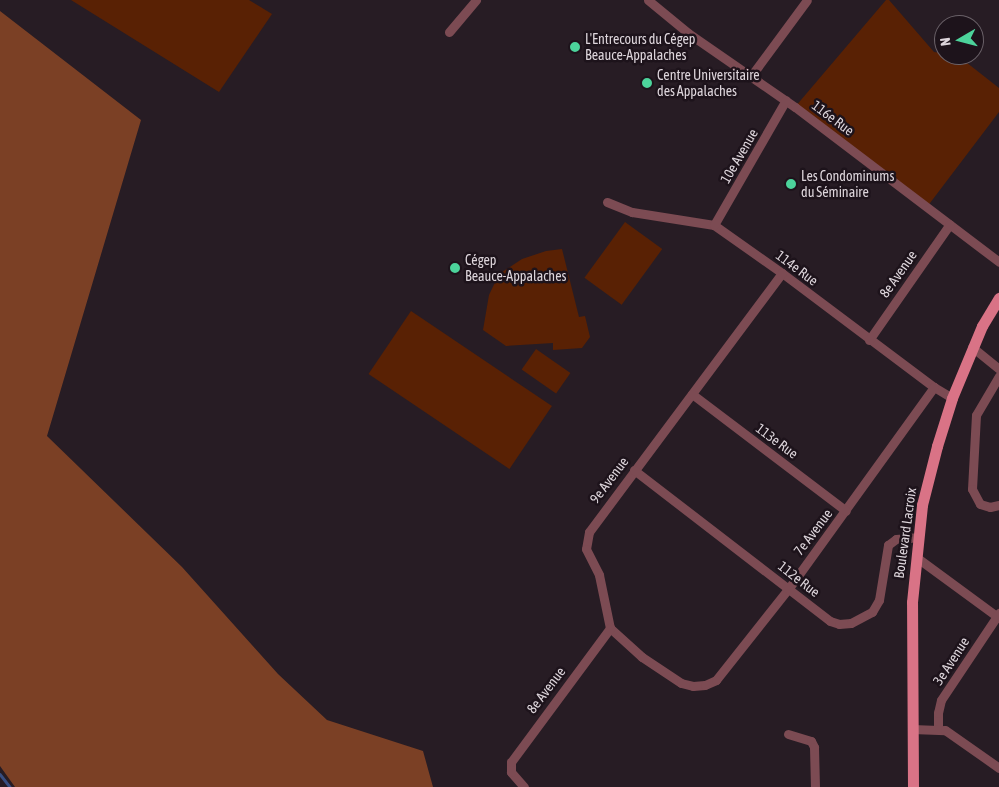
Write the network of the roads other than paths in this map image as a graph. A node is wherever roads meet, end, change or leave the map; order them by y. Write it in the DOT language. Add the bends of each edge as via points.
graph roads {
  1 [pos="476,0"];
  2 [pos="648,0"];
  3 [pos="807,0"];
  4 [pos="449,32"];
  5 [pos="751,76"];
  6 [pos="786,100"];
  7 [pos="607,202"];
  8 [pos="950,224"];
  9 [pos="714,225"];
  10 [pos="999,262"];
  11 [pos="782,272"];
  12 [pos="999,298"];
  13 [pos="869,340"];
  14 [pos="972,347"];
  15 [pos="999,369"];
  16 [pos="999,376"];
  17 [pos="934,387"];
  18 [pos="692,394"];
  19 [pos="952,398"];
  20 [pos="634,470"];
  21 [pos="999,504"];
  22 [pos="846,511"];
  23 [pos="917,537"];
  24 [pos="916,558"];
  25 [pos="788,588"];
  26 [pos="998,616"];
  27 [pos="610,628"];
  28 [pos="938,728"];
  29 [pos="912,729"];
  30 [pos="788,734"];
  31 [pos="999,768"];
  32 [pos="524,787"];
  33 [pos="815,787"];
  34 [pos="913,787"];
  1 -- 4 [label="street"];
  2 -- 5 [label="street, 116e Rue" via="688,33"];
  3 -- 5 [label="street"];
  5 -- 6 [label="street, 116e Rue"];
  6 -- 8 [label="street, 116e Rue"];
  6 -- 9 [label="street, 10e Avenue"];
  7 -- 9 [label="street, 114e Rue" via="632,212"];
  8 -- 10 [label="street, 116e Rue"];
  8 -- 13 [label="street, 8e Avenue"];
  9 -- 11 [label="street, 114e Rue"];
  11 -- 13 [label="street, 114e Rue"];
  11 -- 18 [label="street, 9e Avenue"];
  12 -- 14 [label="main road, Boulevard Lacroix"];
  13 -- 17 [label="street, 114e Rue"];
  14 -- 15 [label="street"];
  14 -- 19 [label="main road, Boulevard Lacroix"];
  16 -- 21 [label="street" via="976,415 972,489 980,504 990,507"];
  17 -- 19 [label="street, 114e Rue"];
  17 -- 22 [label="street, 7e Avenue"];
  18 -- 20 [label="street, 9e Avenue"];
  18 -- 22 [label="street, 113e Rue"];
  19 -- 23 [label="main road, Boulevard Lacroix" via="930,470"];
  20 -- 25 [label="street, 112e Rue"];
  20 -- 27 [label="street, 9e Avenue" via="595,521 587,542 586,549 599,575"];
  22 -- 25 [label="street, 7e Avenue"];
  23 -- 24 [label="main road, Boulevard Lacroix"];
  23 -- 25 [label="street, 112e Rue" via="896,539 888,545 878,600 872,612 851,623 830,621"];
  24 -- 26 [label="street"];
  24 -- 29 [label="main road, Boulevard Lacroix" via="912,602"];
  25 -- 27 [label="street, 7e Avenue" via="722,673 705,685 681,683 624,643"];
  26 -- 28 [label="street, 3e Avenue" via="941,700"];
  27 -- 32 [label="street, 8e Avenue" via="511,762 511,772"];
  28 -- 29 [label="street"];
  28 -- 31 [label="street" via="952,733"];
  29 -- 34 [label="main road, Boulevard Lacroix"];
  30 -- 33 [label="street" via="811,741"];
}
